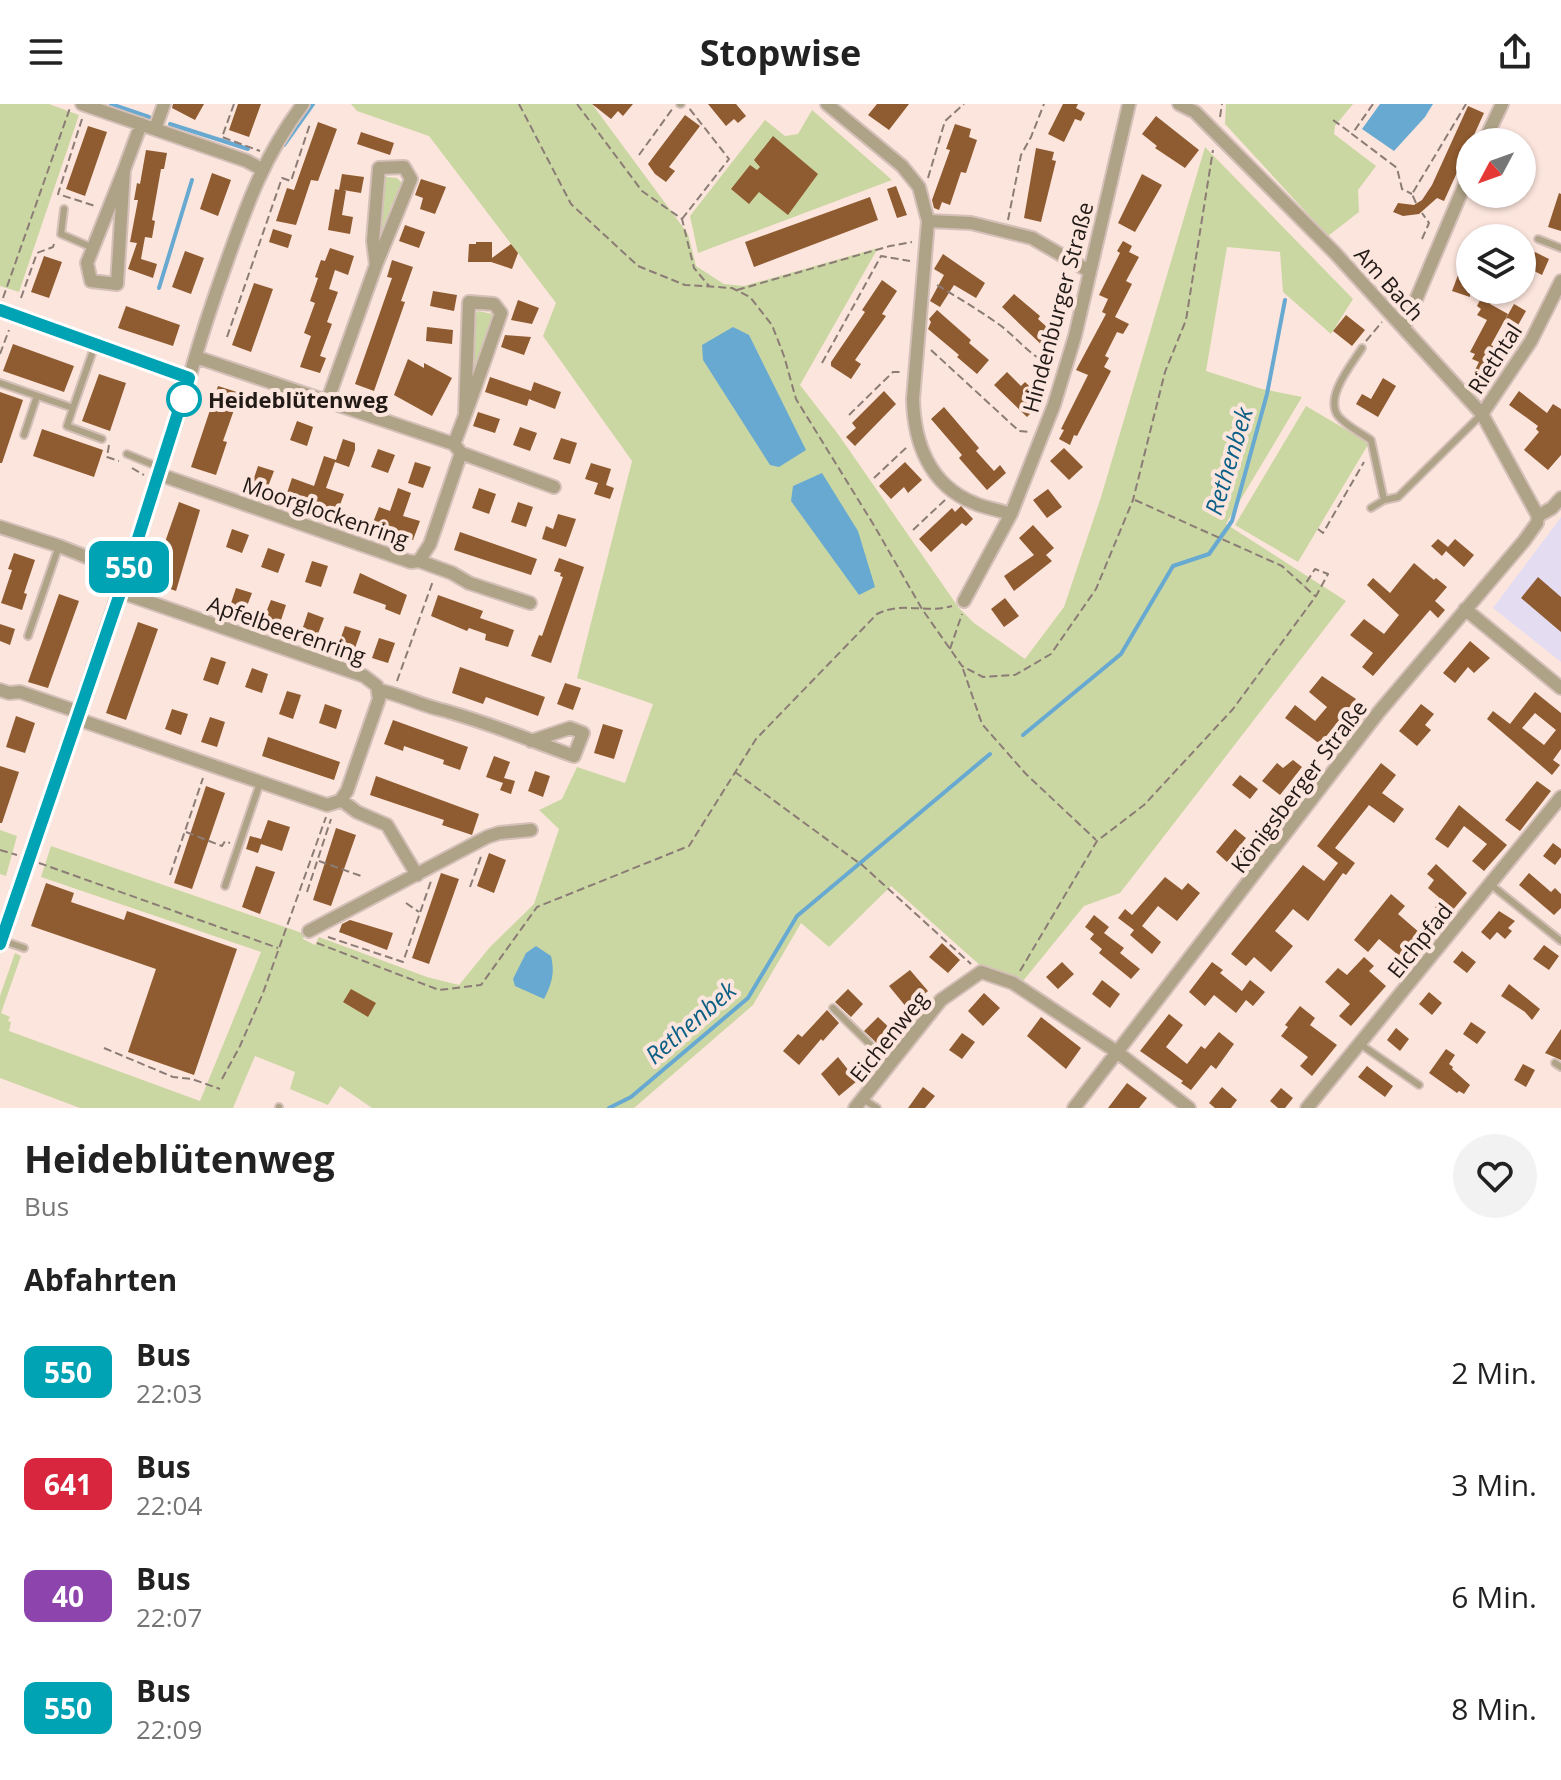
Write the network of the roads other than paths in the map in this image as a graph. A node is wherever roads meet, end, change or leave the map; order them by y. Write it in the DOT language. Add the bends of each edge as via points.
graph roads {
  1 [pos="164,104"];
  2 [pos="303,104"];
  3 [pos="827,104"];
  4 [pos="1129,104"];
  5 [pos="1179,104"];
  6 [pos="84,105"];
  7 [pos="1500,109"];
  8 [pos="141,124"];
  9 [pos="1491,128"];
  10 [pos="155,129"];
  11 [pos="261,169"];
  12 [pos="124,170"];
  13 [pos="1456,205"];
  14 [pos="64,209"];
  15 [pos="928,221"];
  16 [pos="1538,239"];
  17 [pos="93,248"];
  18 [pos="1561,248"];
  19 [pos="376,265"];
  20 [pos="1089,271"];
  21 [pos="1561,281"];
  22 [pos="0,308"];
  23 [pos="1404,328"];
  24 [pos="95,343"];
  25 [pos="1362,348"];
  26 [pos="196,357"];
  27 [pos="189,378"];
  28 [pos="0,383"];
  29 [pos="37,396"];
  30 [pos="327,402"];
  31 [pos="73,408"];
  32 [pos="1482,414"];
  33 [pos="465,415"];
  34 [pos="24,435"];
  35 [pos="102,439"];
  36 [pos="458,448"];
  37 [pos="127,454"];
  38 [pos="160,471"];
  39 [pos="554,487"];
  40 [pos="1561,498"];
  41 [pos="1384,500"];
  42 [pos="1371,508"];
  43 [pos="1011,514"];
  44 [pos="1538,516"];
  45 [pos="0,527"];
  46 [pos="59,546"];
  47 [pos="419,561"];
  48 [pos="127,573"];
  49 [pos="120,592"];
  50 [pos="964,601"];
  51 [pos="530,603"];
  52 [pos="1465,609"];
  53 [pos="28,636"];
  54 [pos="1561,688"];
  55 [pos="0,690"];
  56 [pos="378,690"];
  57 [pos="78,716"];
  58 [pos="531,741"];
  59 [pos="260,783"];
  60 [pos="1561,797"];
  61 [pos="341,800"];
  62 [pos="531,830"];
  63 [pos="417,875"];
  64 [pos="1490,884"];
  65 [pos="225,886"];
  66 [pos="308,935"];
  67 [pos="1561,941"];
  68 [pos="1,942"];
  69 [pos="24,948"];
  70 [pos="833,1008"];
  71 [pos="1360,1044"];
  72 [pos="1117,1052"];
  73 [pos="890,1064"];
  74 [pos="1419,1085"];
  75 [pos="859,1103"];
  76 [pos="877,1108"];
  77 [pos="1074,1108"];
  78 [pos="1189,1108"];
  79 [pos="1307,1108"];
  1 -- 10 [label="street"];
  2 -- 11 [label="street"];
  3 -- 15 [label="street" via="902,166 919,187"];
  4 -- 20 [label="street, Hindenburger Straße"];
  5 -- 23 [label="street, Am Bach" via="1216,132"];
  6 -- 8 [label="street"];
  7 -- 9 [label="street"];
  8 -- 10 [label="street"];
  8 -- 12 [label="street"];
  10 -- 11 [label="street"];
  11 -- 26 [label="street"];
  12 -- 17 [label="street"];
  12 -- 17 [label="street" via="117,284 91,281 87,263"];
  13 -- 23 [label="street"];
  14 -- 17 [label="lane" via="61,234"];
  15 -- 20 [label="street" via="971,223 1032,238"];
  15 -- 43 [label="street" via="913,399 916,438 939,478 955,491"];
  16 -- 18 [label="lane"];
  19 -- 19 [label="street" via="411,179 404,167 379,168"];
  19 -- 30 [label="street"];
  20 -- 43 [label="street, Hindenburger Straße" via="1065,369"];
  21 -- 32 [label="street, Riethtal" via="1531,341"];
  22 -- 24 [label="street"];
  23 -- 32 [label="street, Am Bach"];
  24 -- 27 [label="street"];
  24 -- 31 [label="lane"];
  25 -- 41 [label="lane" via="1334,405 1338,416 1371,440"];
  26 -- 27 [label="street"];
  26 -- 30 [label="street"];
  27 -- 38 [label="street"];
  28 -- 29 [label="lane"];
  29 -- 31 [label="lane"];
  29 -- 34 [label="lane"];
  30 -- 36 [label="street"];
  31 -- 35 [label="lane" via="67,426"];
  32 -- 41 [label="lane" via="1398,497"];
  32 -- 44 [label="street, Am Bach"];
  33 -- 33 [label="street, Moorglockenring" via="501,313 494,304 469,302"];
  33 -- 36 [label="street, Moorglockenring"];
  36 -- 39 [label="street"];
  36 -- 47 [label="street, Moorglockenring" via="430,544"];
  37 -- 38 [label="lane"];
  38 -- 47 [label="street, Moorglockenring"];
  38 -- 48 [label="street"];
  40 -- 44 [label="street, Königsberger Straße"];
  41 -- 42 [label="lane"];
  43 -- 50 [label="street, Hindenburger Straße"];
  44 -- 52 [label="street, Königsberger Straße" via="1533,530"];
  45 -- 46 [label="street"];
  46 -- 48 [label="street"];
  46 -- 53 [label="lane"];
  47 -- 51 [label="street"];
  48 -- 49 [label="street"];
  49 -- 56 [label="street, Apfelbeerenring" via="364,676"];
  49 -- 57 [label="street"];
  52 -- 54 [label="street"];
  52 -- 72 [label="street, Königsberger Straße" via="1378,713"];
  55 -- 57 [label="street" via="20,692"];
  56 -- 58 [label="street" via="458,712"];
  56 -- 61 [label="street, Apfelbeerenring"];
  57 -- 59 [label="street"];
  57 -- 68 [label="street"];
  59 -- 61 [label="street" via="327,805"];
  59 -- 65 [label="lane"];
  60 -- 64 [label="street, Elchpfad"];
  61 -- 63 [label="street" via="387,825"];
  62 -- 63 [label="street" via="487,837"];
  63 -- 66 [label="street"];
  64 -- 67 [label="lane"];
  64 -- 71 [label="street, Elchpfad"];
  68 -- 69 [label="lane"];
  70 -- 73 [label="lane"];
  71 -- 74 [label="lane"];
  71 -- 79 [label="street, Elchpfad"];
  72 -- 73 [label="street, Eichenweg" via="1013,983 981,972 941,1000"];
  72 -- 77 [label="street, Königsberger Straße"];
  72 -- 78 [label="street"];
  73 -- 75 [label="street, Eichenweg"];
  75 -- 76 [label="lane"];
}
